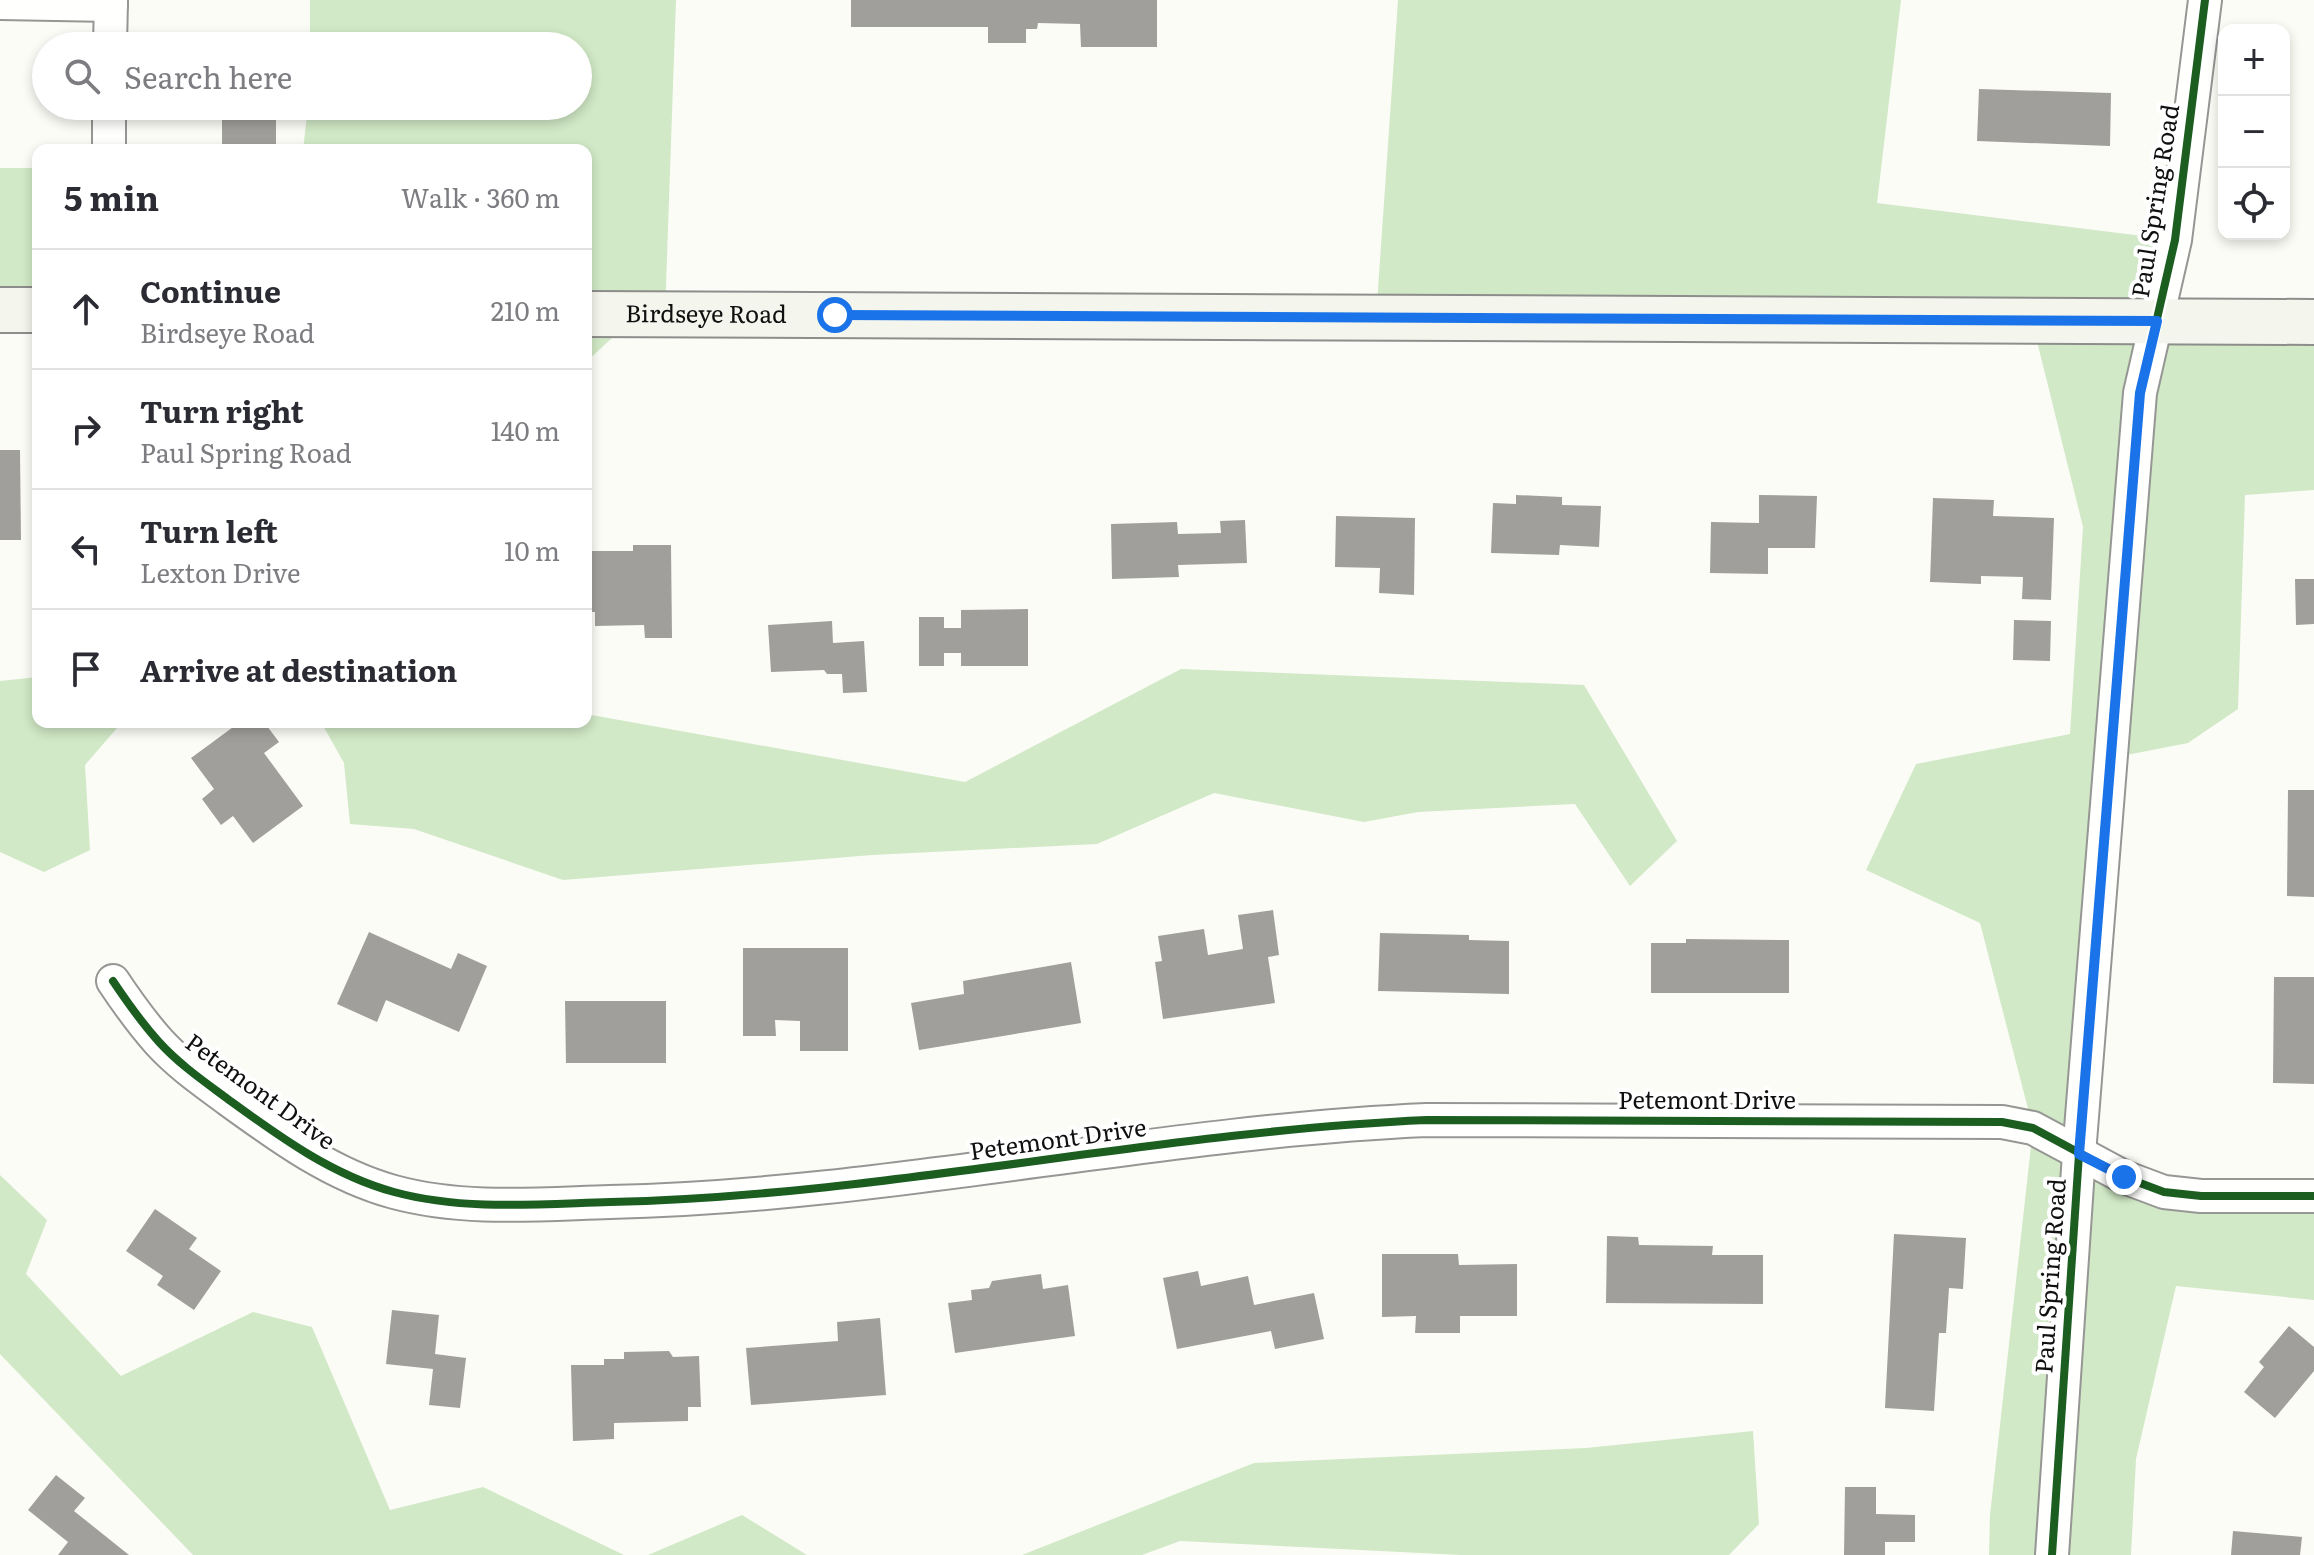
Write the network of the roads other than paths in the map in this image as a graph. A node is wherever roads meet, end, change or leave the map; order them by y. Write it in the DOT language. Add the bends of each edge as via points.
graph roads {
  1 [pos="2205,0"];
  2 [pos="0,3"];
  3 [pos="111,3"];
  4 [pos="110,32"];
  5 [pos="109,120"];
  6 [pos="109,144"];
  7 [pos="0,310"];
  8 [pos="32,310"];
  9 [pos="592,314"];
  10 [pos="2157,321"];
  11 [pos="2314,322"];
  12 [pos="113,981"];
  13 [pos="2079,1154"];
  14 [pos="2314,1196"];
  15 [pos="2052,1555"];
  1 -- 10 [label="street, Paul Spring Road" via="2175,240"];
  2 -- 3 [label="street"];
  3 -- 4 [label="street"];
  5 -- 6 [label="street"];
  7 -- 8 [label="main road"];
  9 -- 10 [label="main road, Birdseye Road"];
  10 -- 11 [label="main road, Birdseye Road"];
  10 -- 13 [label="street, Paul Spring Road" via="2140,393"];
  12 -- 13 [label="street, Petemont Drive" via="185,1067 273,1132 332,1168 394,1192 461,1203 664,1201 766,1193 917,1179 1258,1133 1427,1120 2002,1122 2033,1128"];
  13 -- 14 [label="street, Petemont Drive" via="2164,1192"];
  13 -- 15 [label="street, Paul Spring Road"];
}
